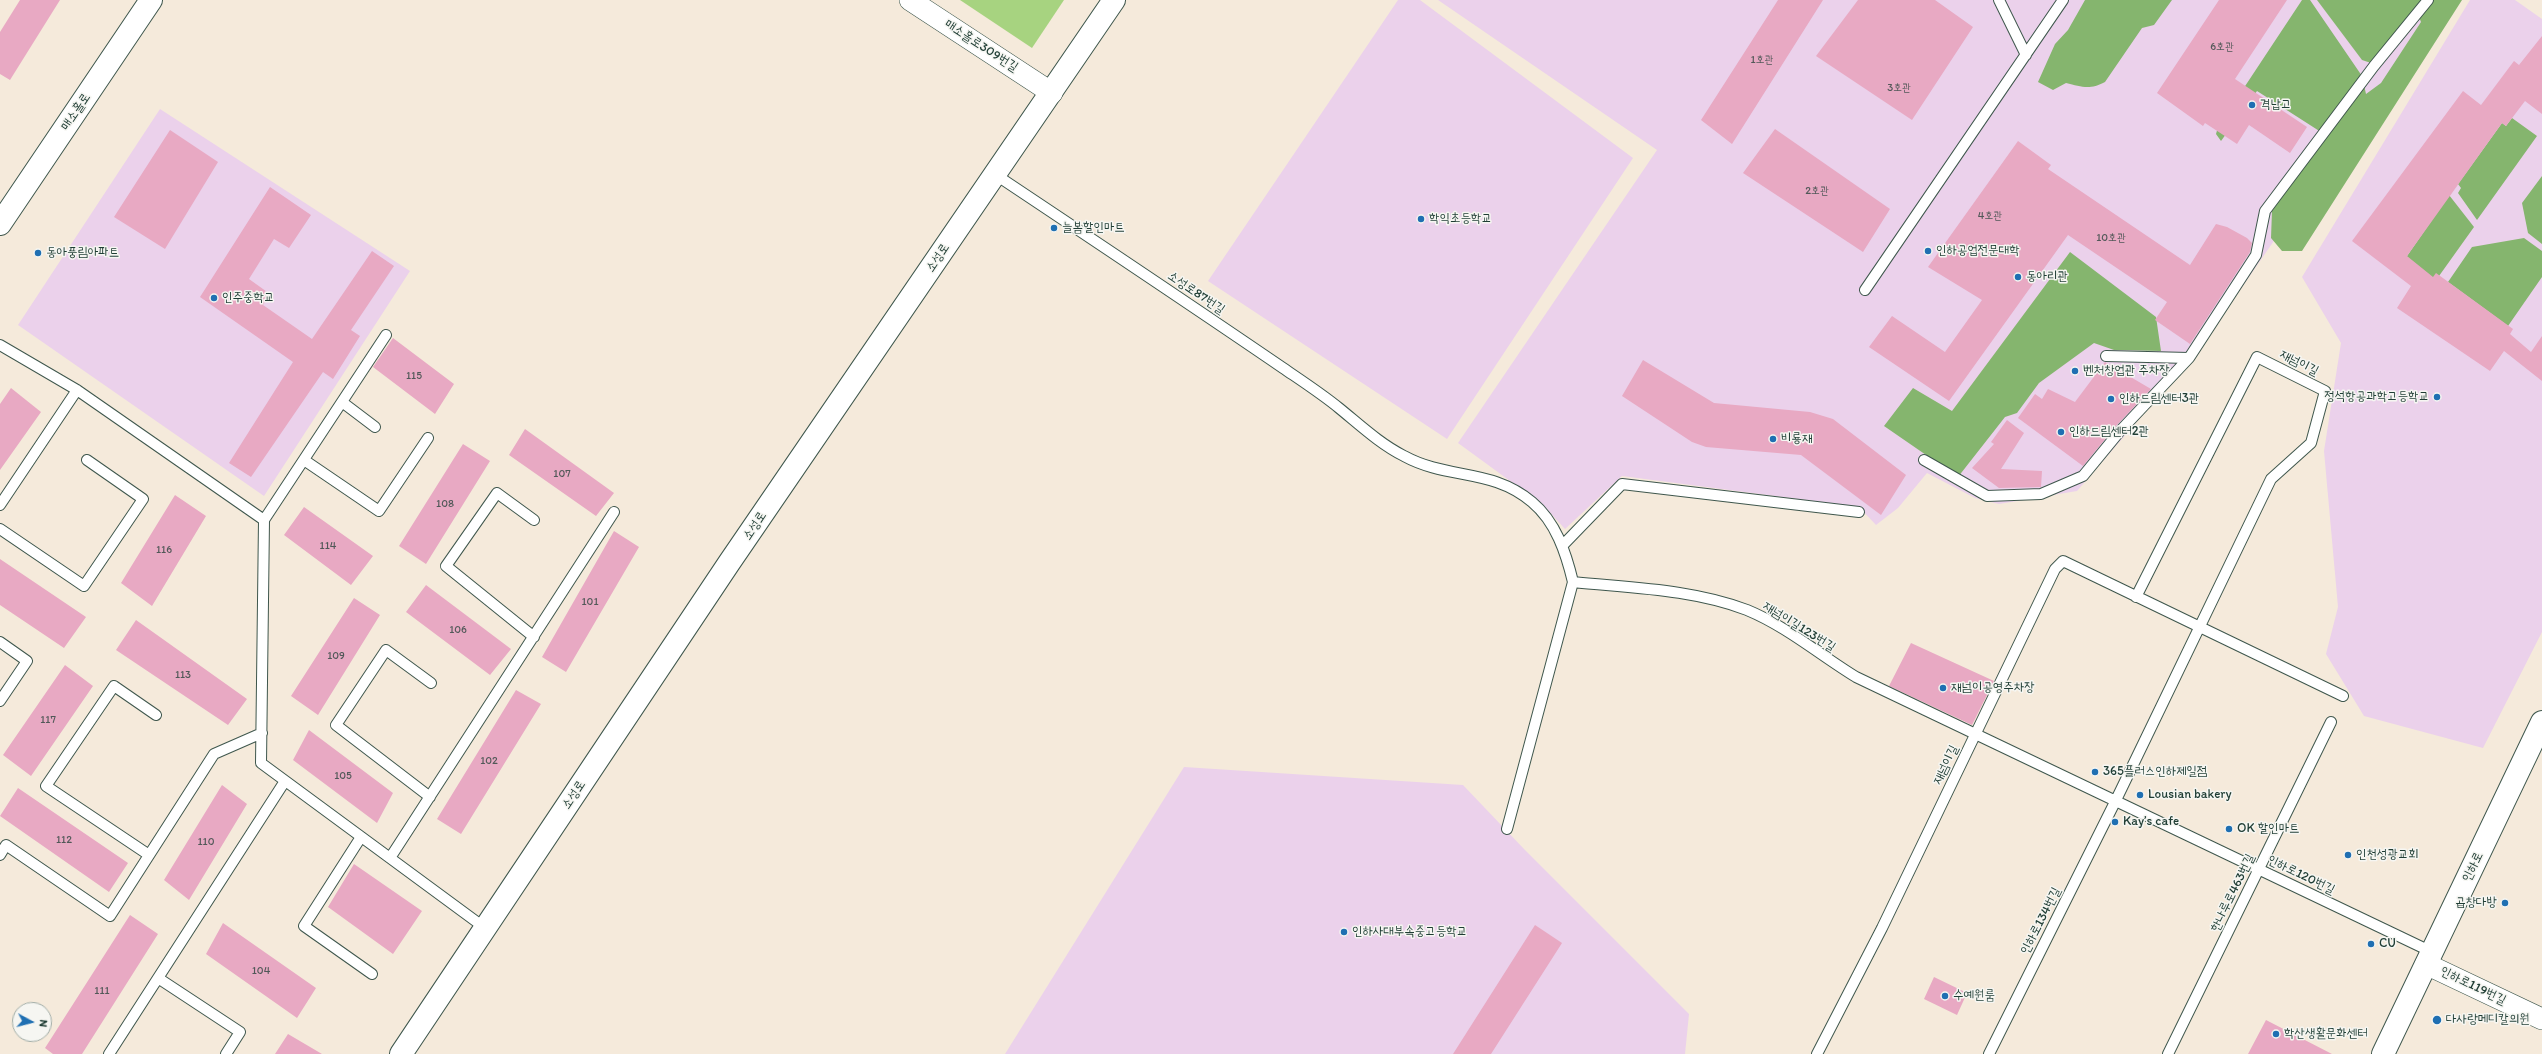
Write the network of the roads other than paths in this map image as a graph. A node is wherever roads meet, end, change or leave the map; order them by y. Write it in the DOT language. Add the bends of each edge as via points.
graph roads {
  1 [pos="151,0"];
  2 [pos="910,0"];
  3 [pos="1114,0"];
  4 [pos="1999,0"];
  5 [pos="2063,0"];
  6 [pos="2428,0"];
  7 [pos="2026,55"];
  8 [pos="1052,93"];
  9 [pos="996,175"];
  10 [pos="0,224"];
  11 [pos="1864,290"];
  12 [pos="386,335"];
  13 [pos="0,345"];
  14 [pos="2106,356"];
  15 [pos="2189,358"];
  16 [pos="77,390"];
  17 [pos="342,402"];
  18 [pos="375,427"];
  19 [pos="428,438"];
  20 [pos="87,460"];
  21 [pos="304,460"];
  22 [pos="1924,460"];
  23 [pos="1622,484"];
  24 [pos="0,505"];
  25 [pos="614,512"];
  26 [pos="264,520"];
  27 [pos="534,520"];
  28 [pos="0,529"];
  29 [pos="1562,546"];
  30 [pos="1573,582"];
  31 [pos="2136,597"];
  32 [pos="2200,627"];
  33 [pos="534,637"];
  34 [pos="0,642"];
  35 [pos="431,683"];
  36 [pos="2342,696"];
  37 [pos="0,701"];
  38 [pos="156,715"];
  39 [pos="2332,722"];
  40 [pos="2542,722"];
  41 [pos="262,733"];
  42 [pos="1976,734"];
  43 [pos="285,781"];
  44 [pos="430,797"];
  45 [pos="2116,800"];
  46 [pos="1507,829"];
  47 [pos="362,837"];
  48 [pos="3,843"];
  49 [pos="0,855"];
  50 [pos="149,855"];
  51 [pos="390,858"];
  52 [pos="2260,869"];
  53 [pos="485,928"];
  54 [pos="2429,958"];
  55 [pos="372,974"];
  56 [pos="158,978"];
  57 [pos="2542,1019"];
  58 [pos="109,1054"];
  59 [pos="226,1054"];
  60 [pos="400,1054"];
  61 [pos="1817,1054"];
  62 [pos="1989,1054"];
  63 [pos="2168,1054"];
  64 [pos="2383,1054"];
  1 -- 10 [label="main road, 매소홀로"];
  2 -- 8 [label="street, 매소홀로309번길"];
  3 -- 8 [label="main road, 소성로"];
  4 -- 7 [label="lane"];
  5 -- 7 [label="lane"];
  6 -- 15 [label="lane" via="2374,66 2265,211 2256,255"];
  7 -- 11 [label="lane"];
  8 -- 9 [label="main road, 소성로"];
  9 -- 29 [label="lane, 소성로87번길" via="1285,369 1377,439 1404,456 1429,467 1493,479 1506,485 1533,503 1551,523"];
  9 -- 53 [label="main road, 소성로" via="730,563"];
  12 -- 17 [label="lane"];
  13 -- 16 [label="lane"];
  14 -- 15 [label="lane"];
  15 -- 22 [label="lane" via="2120,431 2082,476 2041,494 1987,496"];
  16 -- 24 [label="lane"];
  16 -- 26 [label="lane"];
  17 -- 18 [label="lane"];
  17 -- 21 [label="lane"];
  19 -- 21 [label="lane" via="379,511"];
  20 -- 28 [label="lane" via="143,500 84,586"];
  21 -- 26 [label="lane"];
  23 -- 23 [label="lane" via="1755,499 1859,512"];
  23 -- 29 [label="lane"];
  25 -- 33 [label="lane"];
  26 -- 41 [label="lane"];
  27 -- 33 [label="lane" via="497,493 446,566"];
  29 -- 30 [label="lane"];
  30 -- 42 [label="lane, 재넘이길123번길" via="1681,593 1715,600 1747,611 1779,626 1856,677"];
  30 -- 46 [label="lane"];
  31 -- 32 [label="lane, 재넘이길"];
  31 -- 32 [label="lane, 재넘이길" via="2257,357 2325,391 2311,444 2272,479"];
  31 -- 42 [label="lane, 재넘이길" via="2063,561 2055,569"];
  32 -- 36 [label="lane, 재넘이길"];
  32 -- 45 [label="lane"];
  33 -- 44 [label="lane"];
  34 -- 37 [label="lane" via="27,661"];
  35 -- 44 [label="lane" via="386,650 336,725"];
  38 -- 50 [label="lane" via="114,686 46,786"];
  39 -- 52 [label="lane, 한나루로463번길"];
  40 -- 54 [label="main road, 인하로"];
  41 -- 43 [label="lane" via="261,763"];
  41 -- 50 [label="lane" via="214,754"];
  42 -- 45 [label="lane, 인하로120번길"];
  42 -- 61 [label="lane, 재넘이길" via="1882,928"];
  43 -- 47 [label="lane"];
  43 -- 58 [label="lane"];
  44 -- 51 [label="lane"];
  45 -- 52 [label="lane, 인하로120번길"];
  45 -- 62 [label="lane, 인하로134번길"];
  47 -- 51 [label="lane"];
  47 -- 55 [label="lane" via="304,926"];
  48 -- 49 [label="lane"];
  48 -- 50 [label="lane" via="110,916"];
  51 -- 53 [label="lane"];
  52 -- 54 [label="lane, 인하로120번길"];
  52 -- 63 [label="lane, 한나루로463번길"];
  53 -- 60 [label="main road, 소성로"];
  54 -- 57 [label="street, 인하로119번길"];
  54 -- 64 [label="main road, 인하로"];
  56 -- 59 [label="lane" via="240,1032"];
}
